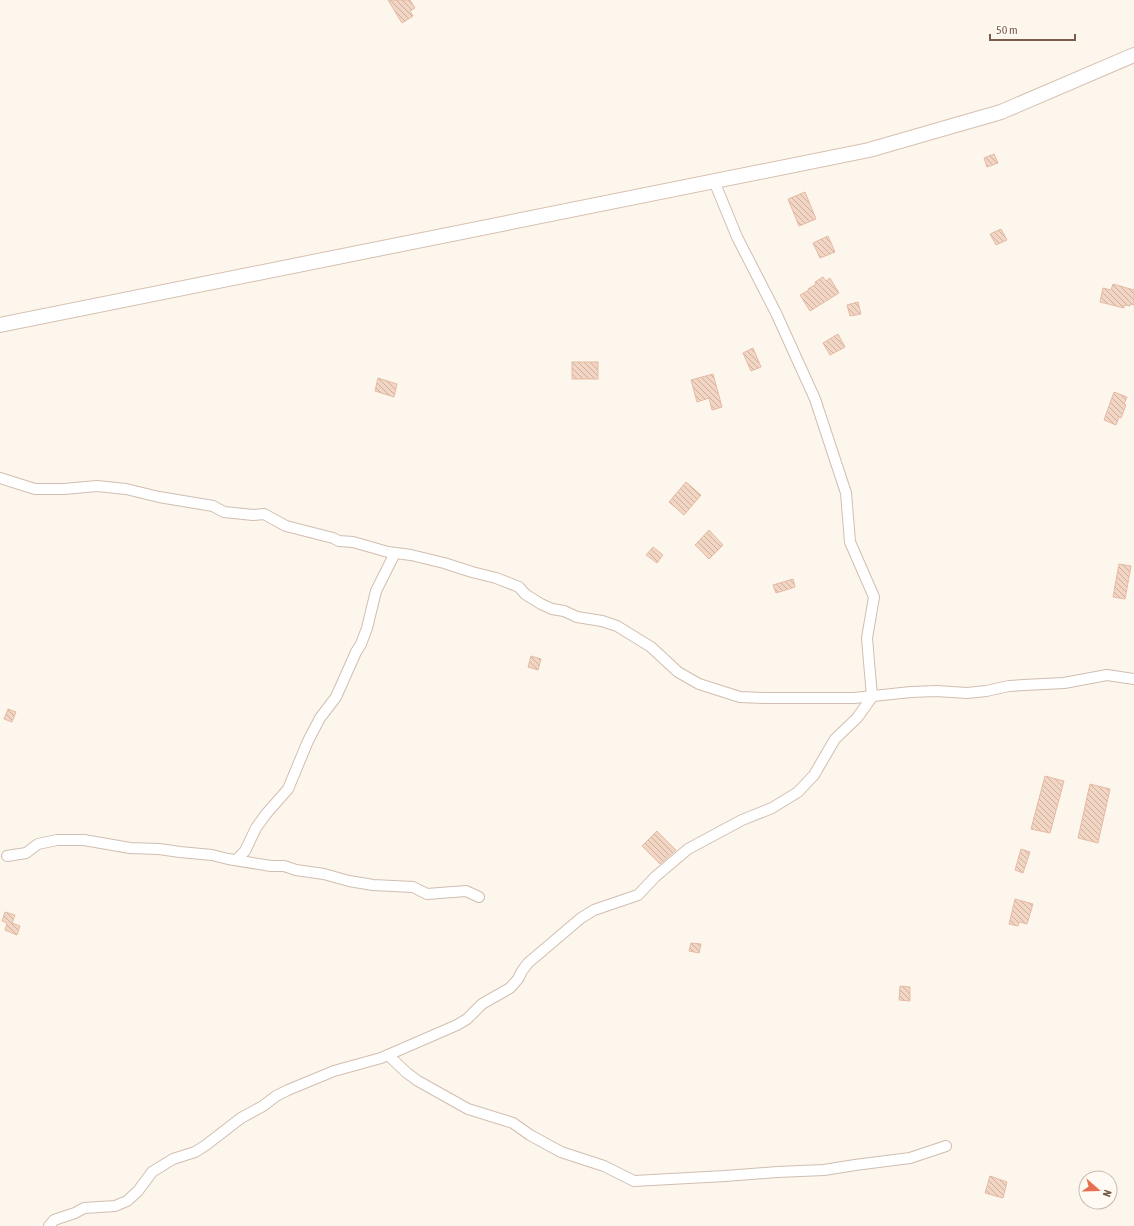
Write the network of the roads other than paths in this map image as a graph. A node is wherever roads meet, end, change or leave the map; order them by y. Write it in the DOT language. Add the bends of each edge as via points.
graph roads {
  1 [pos="1134,55"];
  2 [pos="714,181"];
  3 [pos="0,326"];
  4 [pos="0,478"];
  5 [pos="395,553"];
  6 [pos="1134,679"];
  7 [pos="872,696"];
  8 [pos="7,856"];
  9 [pos="237,860"];
  10 [pos="479,897"];
  11 [pos="388,1055"];
  12 [pos="946,1146"];
  13 [pos="49,1226"];
  1 -- 2 [label="street" via="1001,112 869,150"];
  2 -- 3 [label="street"];
  2 -- 7 [label="street" via="737,237 776,313 815,399 846,493 850,542 874,598 867,638"];
  4 -- 5 [label="street" via="35,489 96,486 126,489 213,506 224,512 264,514 286,526"];
  5 -- 7 [label="street" via="444,563 496,578 519,587 540,604 552,609 577,617 602,620 617,626 651,647 678,672 699,684 740,696 764,698"];
  5 -- 9 [label="street" via="376,591 361,644 336,697 320,718 288,789 266,814"];
  6 -- 7 [label="street" via="1107,675 1064,683 1024,684 967,693 936,691"];
  7 -- 11 [label="street" via="857,718 835,739 814,775 798,792 772,808 742,820 688,849 638,895 594,910 581,918 528,963 510,988 482,1004 467,1019"];
  8 -- 9 [label="street" via="26,853 38,844 57,840 84,840"];
  9 -- 10 [label="street" via="284,866 356,882 412,887 427,894 466,891"];
  11 -- 12 [label="street" via="418,1081 468,1109 513,1124 561,1152 604,1166 634,1181 824,1170 910,1158"];
  11 -- 13 [label="street" via="334,1071 276,1096 195,1152 173,1159 152,1172 127,1201 115,1206 84,1208 54,1220"];
}
